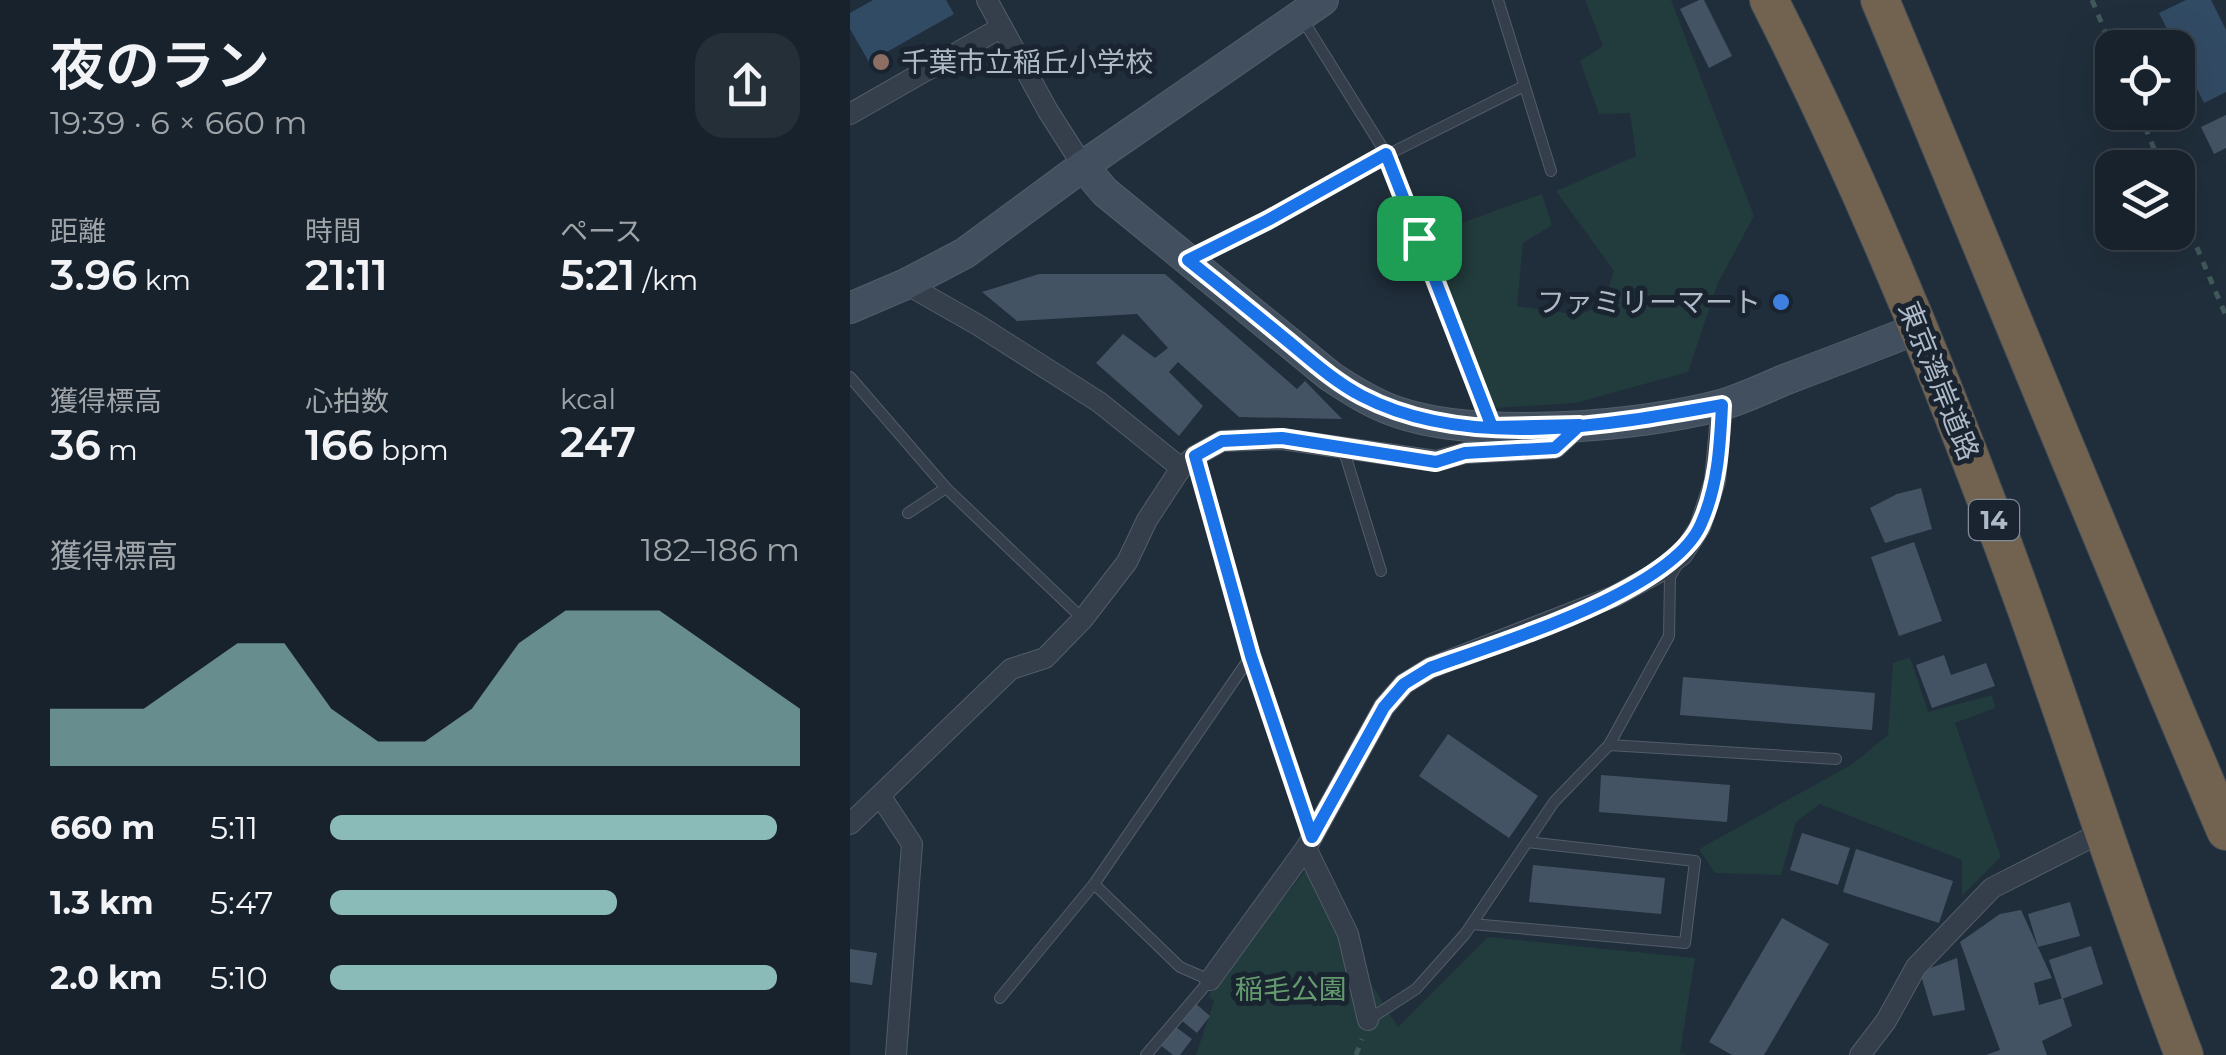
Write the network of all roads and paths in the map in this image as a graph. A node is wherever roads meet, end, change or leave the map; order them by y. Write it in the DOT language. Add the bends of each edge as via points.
graph roads {
  1 [pos="987,0"];
  2 [pos="1498,0"];
  3 [pos="1769,0"];
  4 [pos="1880,0"];
  5 [pos="2092,0"];
  6 [pos="1305,5"];
  7 [pos="1002,27"];
  8 [pos="2104,30"];
  9 [pos="1524,86"];
  10 [pos="850,114"];
  11 [pos="1386,154"];
  12 [pos="1083,166"];
  13 [pos="1550,171"];
  14 [pos="1268,220"];
  15 [pos="2195,243"];
  16 [pos="1188,260"];
  17 [pos="906,284"];
  18 [pos="850,308"];
  19 [pos="2226,316"];
  20 [pos="1451,322"];
  21 [pos="1919,328"];
  22 [pos="850,377"];
  23 [pos="1722,405"];
  24 [pos="1580,425"];
  25 [pos="1492,427"];
  26 [pos="1343,448"];
  27 [pos="1188,462"];
  28 [pos="946,488"];
  29 [pos="908,512"];
  30 [pos="1682,555"];
  31 [pos="1381,571"];
  32 [pos="1082,618"];
  33 [pos="1251,656"];
  34 [pos="1608,746"];
  35 [pos="1836,759"];
  36 [pos="2216,778"];
  37 [pos="880,797"];
  38 [pos="850,824"];
  39 [pos="2104,831"];
  40 [pos="2226,831"];
  41 [pos="1309,842"];
  42 [pos="1527,842"];
  43 [pos="1094,884"];
  44 [pos="1472,924"];
  45 [pos="1210,980"];
  46 [pos="1000,998"];
  47 [pos="1368,1020"];
  48 [pos="896,1055"];
  49 [pos="1146,1055"];
  50 [pos="1860,1055"];
  51 [pos="2184,1055"];
  1 -- 7 [label="street"];
  2 -- 9 [label="lane"];
  3 -- 21 [label="highway, 東京湾岸道路 / 14"];
  4 -- 36 [label="highway" via="2072,470"];
  5 -- 8 [label="path"];
  6 -- 11 [label="lane"];
  6 -- 12 [label="street"];
  7 -- 10 [label="street"];
  7 -- 12 [label="street"];
  9 -- 11 [label="lane"];
  9 -- 13 [label="lane"];
  11 -- 14 [label="lane"];
  11 -- 20 [label="lane"];
  12 -- 16 [label="street"];
  12 -- 17 [label="street" via="965,253"];
  14 -- 16 [label="path"];
  15 -- 19 [label="path"];
  16 -- 25 [label="street" via="1360,395 1431,422"];
  17 -- 18 [label="street"];
  17 -- 27 [label="street"];
  20 -- 25 [label="path"];
  21 -- 23 [label="street"];
  21 -- 39 [label="highway, 東京湾岸道路 / 14"];
  22 -- 28 [label="lane"];
  23 -- 24 [label="street"];
  23 -- 30 [label="street" via="1715,480 1700,527"];
  24 -- 25 [label="street"];
  24 -- 26 [label="street" via="1555,448 1465,453 1436,462"];
  26 -- 27 [label="street" via="1282,438 1222,441"];
  26 -- 31 [label="lane"];
  27 -- 32 [label="street" via="1127,562"];
  27 -- 33 [label="lane"];
  28 -- 29 [label="lane"];
  28 -- 32 [label="lane"];
  30 -- 34 [label="lane" via="1670,577 1668,636"];
  30 -- 41 [label="street" via="1615,596 1404,684 1368,732"];
  32 -- 37 [label="street" via="1045,658 1011,669"];
  33 -- 41 [label="lane"];
  33 -- 43 [label="lane"];
  34 -- 35 [label="lane"];
  34 -- 42 [label="lane" via="1554,802"];
  36 -- 40 [label="highway"];
  37 -- 38 [label="street"];
  37 -- 48 [label="street" via="912,844"];
  39 -- 50 [label="street" via="1992,888 1916,968"];
  39 -- 51 [label="highway, 東京湾岸道路 / 14"];
  41 -- 45 [label="street"];
  41 -- 47 [label="street" via="1348,934"];
  42 -- 44 [label="lane"];
  42 -- 44 [label="lane" via="1695,861 1685,943"];
  43 -- 45 [label="lane" via="1180,967"];
  43 -- 46 [label="lane"];
  44 -- 47 [label="lane" via="1416,989"];
  45 -- 49 [label="lane"];
}
